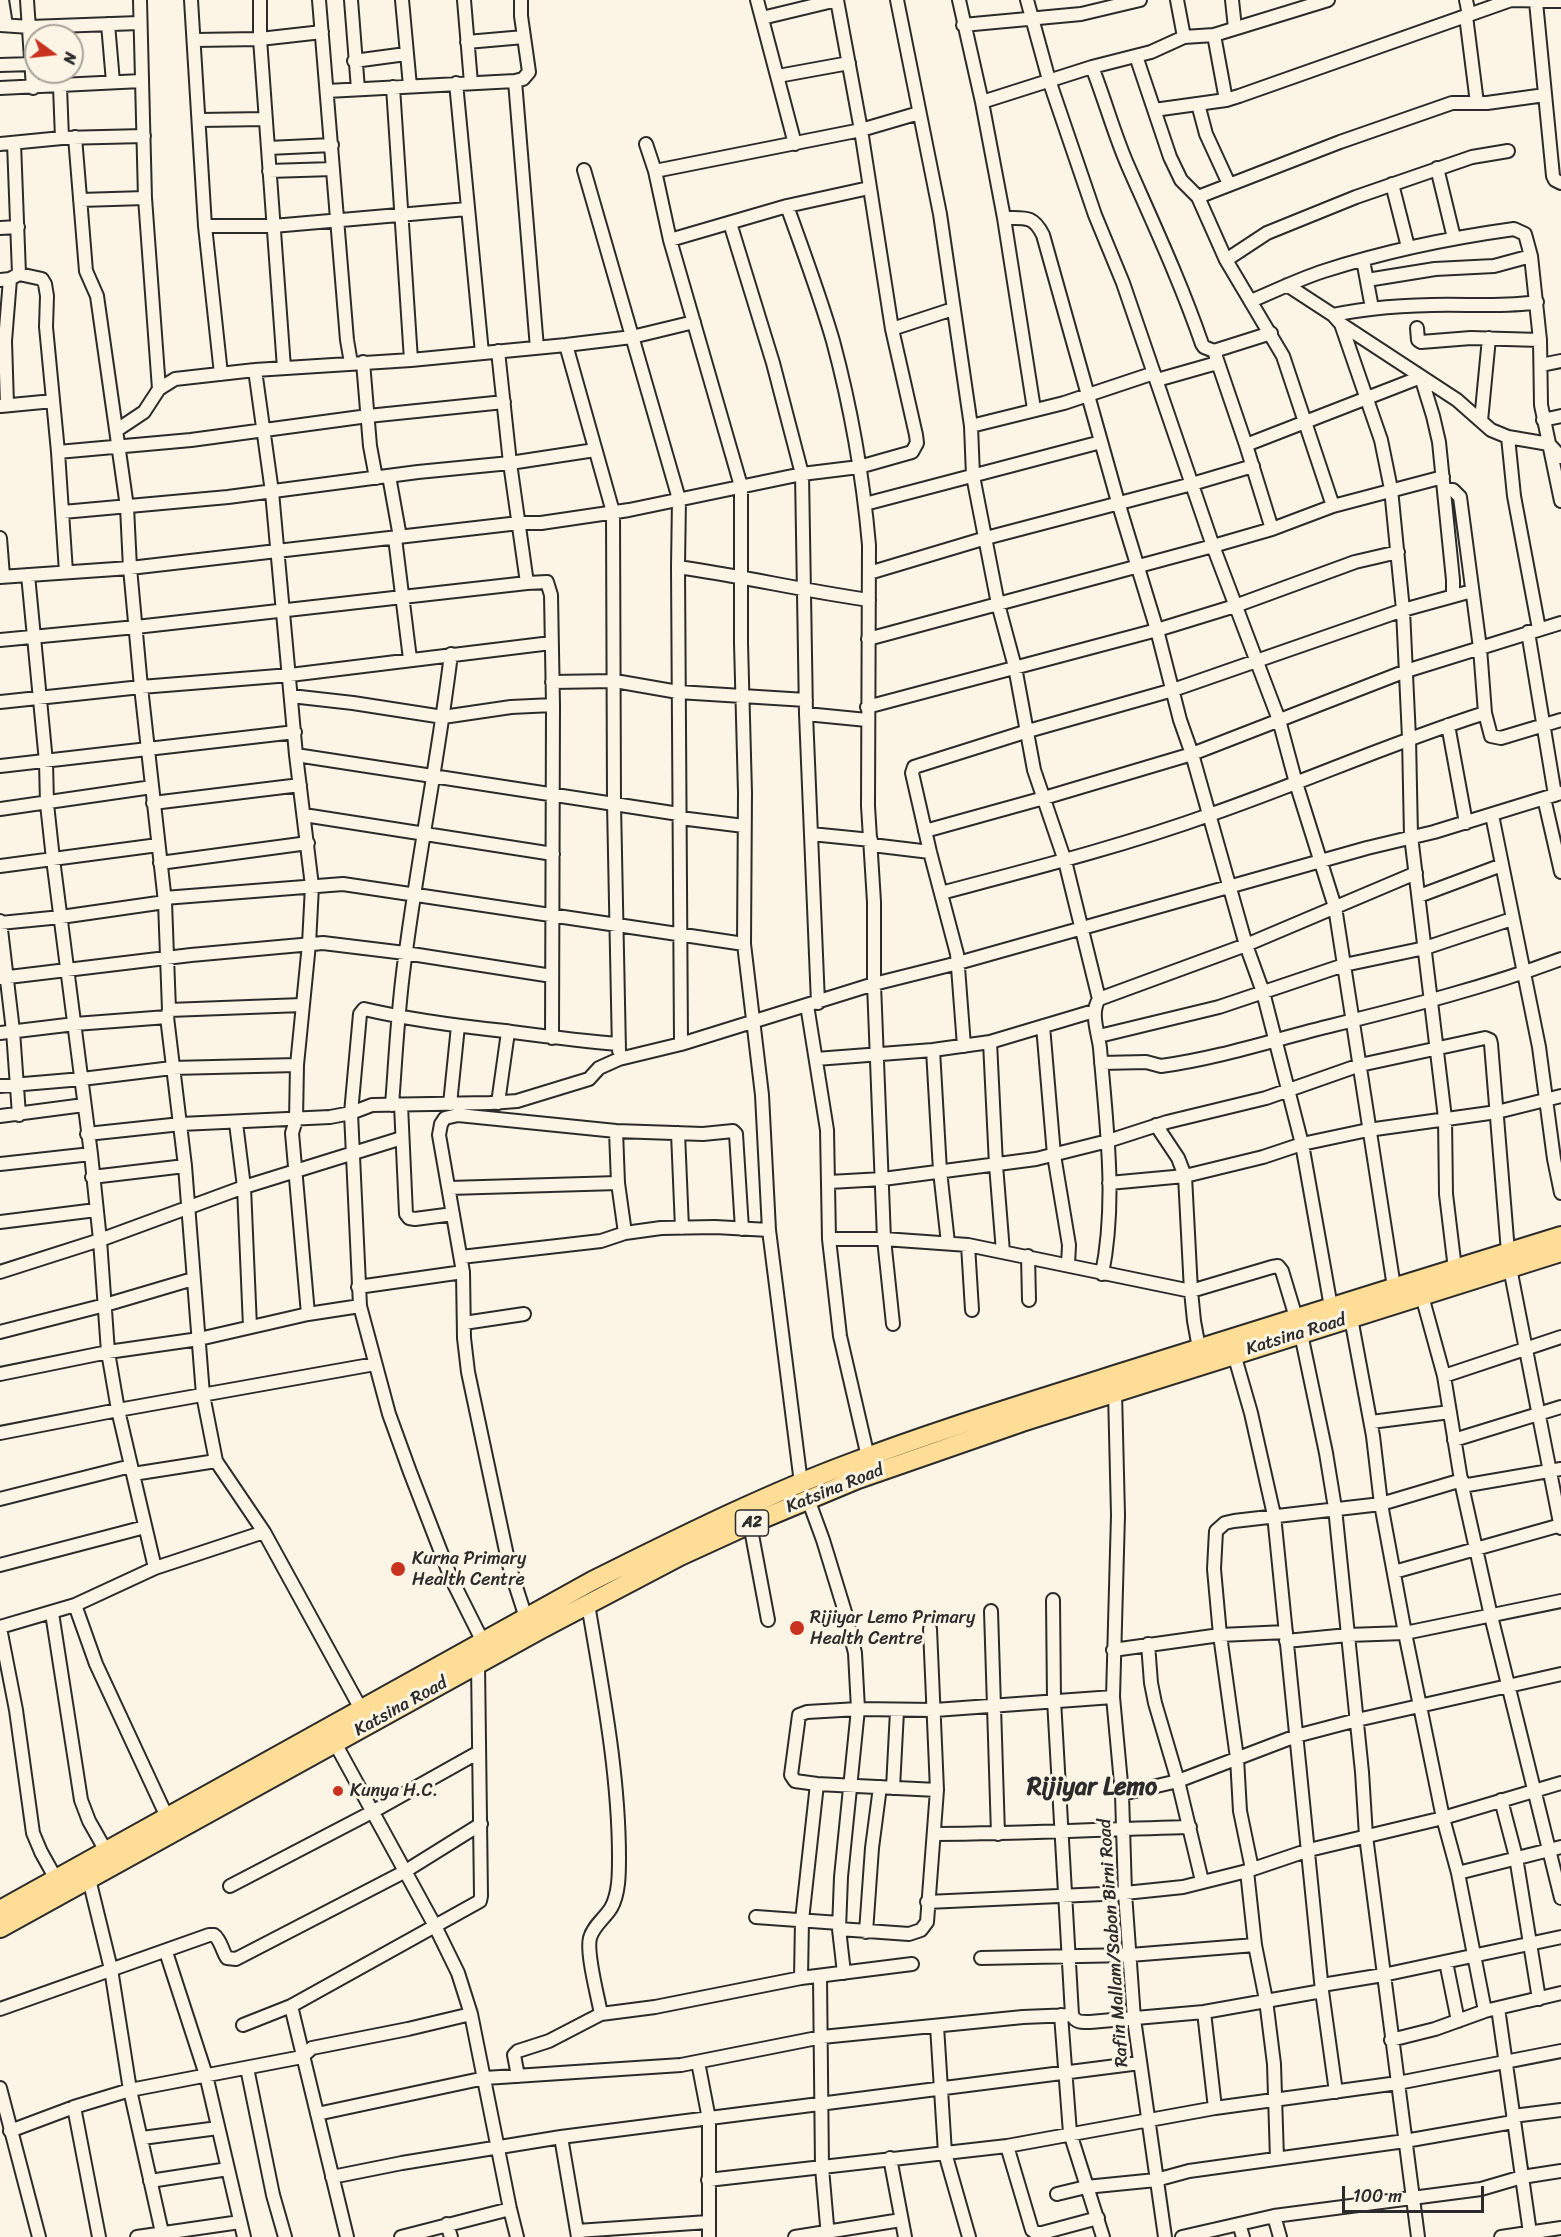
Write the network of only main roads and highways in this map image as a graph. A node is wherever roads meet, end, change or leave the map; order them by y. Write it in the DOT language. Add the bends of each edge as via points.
graph roads {
  1 [pos="1561,1236"];
  2 [pos="1561,1252"];
  3 [pos="1509,1260"];
  4 [pos="1299,1326"];
  5 [pos="805,1491"];
  6 [pos="0,1910"];
  7 [pos="0,1928"];
  1 -- 3 [label="highway, Katsina Road / A2"];
  2 -- 3 [label="highway, Katsina Road / A2"];
  3 -- 4 [label="highway, Katsina Road / A2" via="1422,1296 1351,1318"];
  3 -- 4 [label="highway, Katsina Road / A2" via="1455,1269 1394,1287 1331,1307"];
  4 -- 5 [label="highway, Katsina Road / A2" via="1234,1354"];
  4 -- 5 [label="highway, Katsina Road / A2" via="1199,1348 979,1419 868,1457"];
  5 -- 6 [label="highway, Katsina Road / A2" via="669,1543 526,1618"];
  5 -- 7 [label="highway, Katsina Road / A2" via="750,1524 588,1604"];
}
